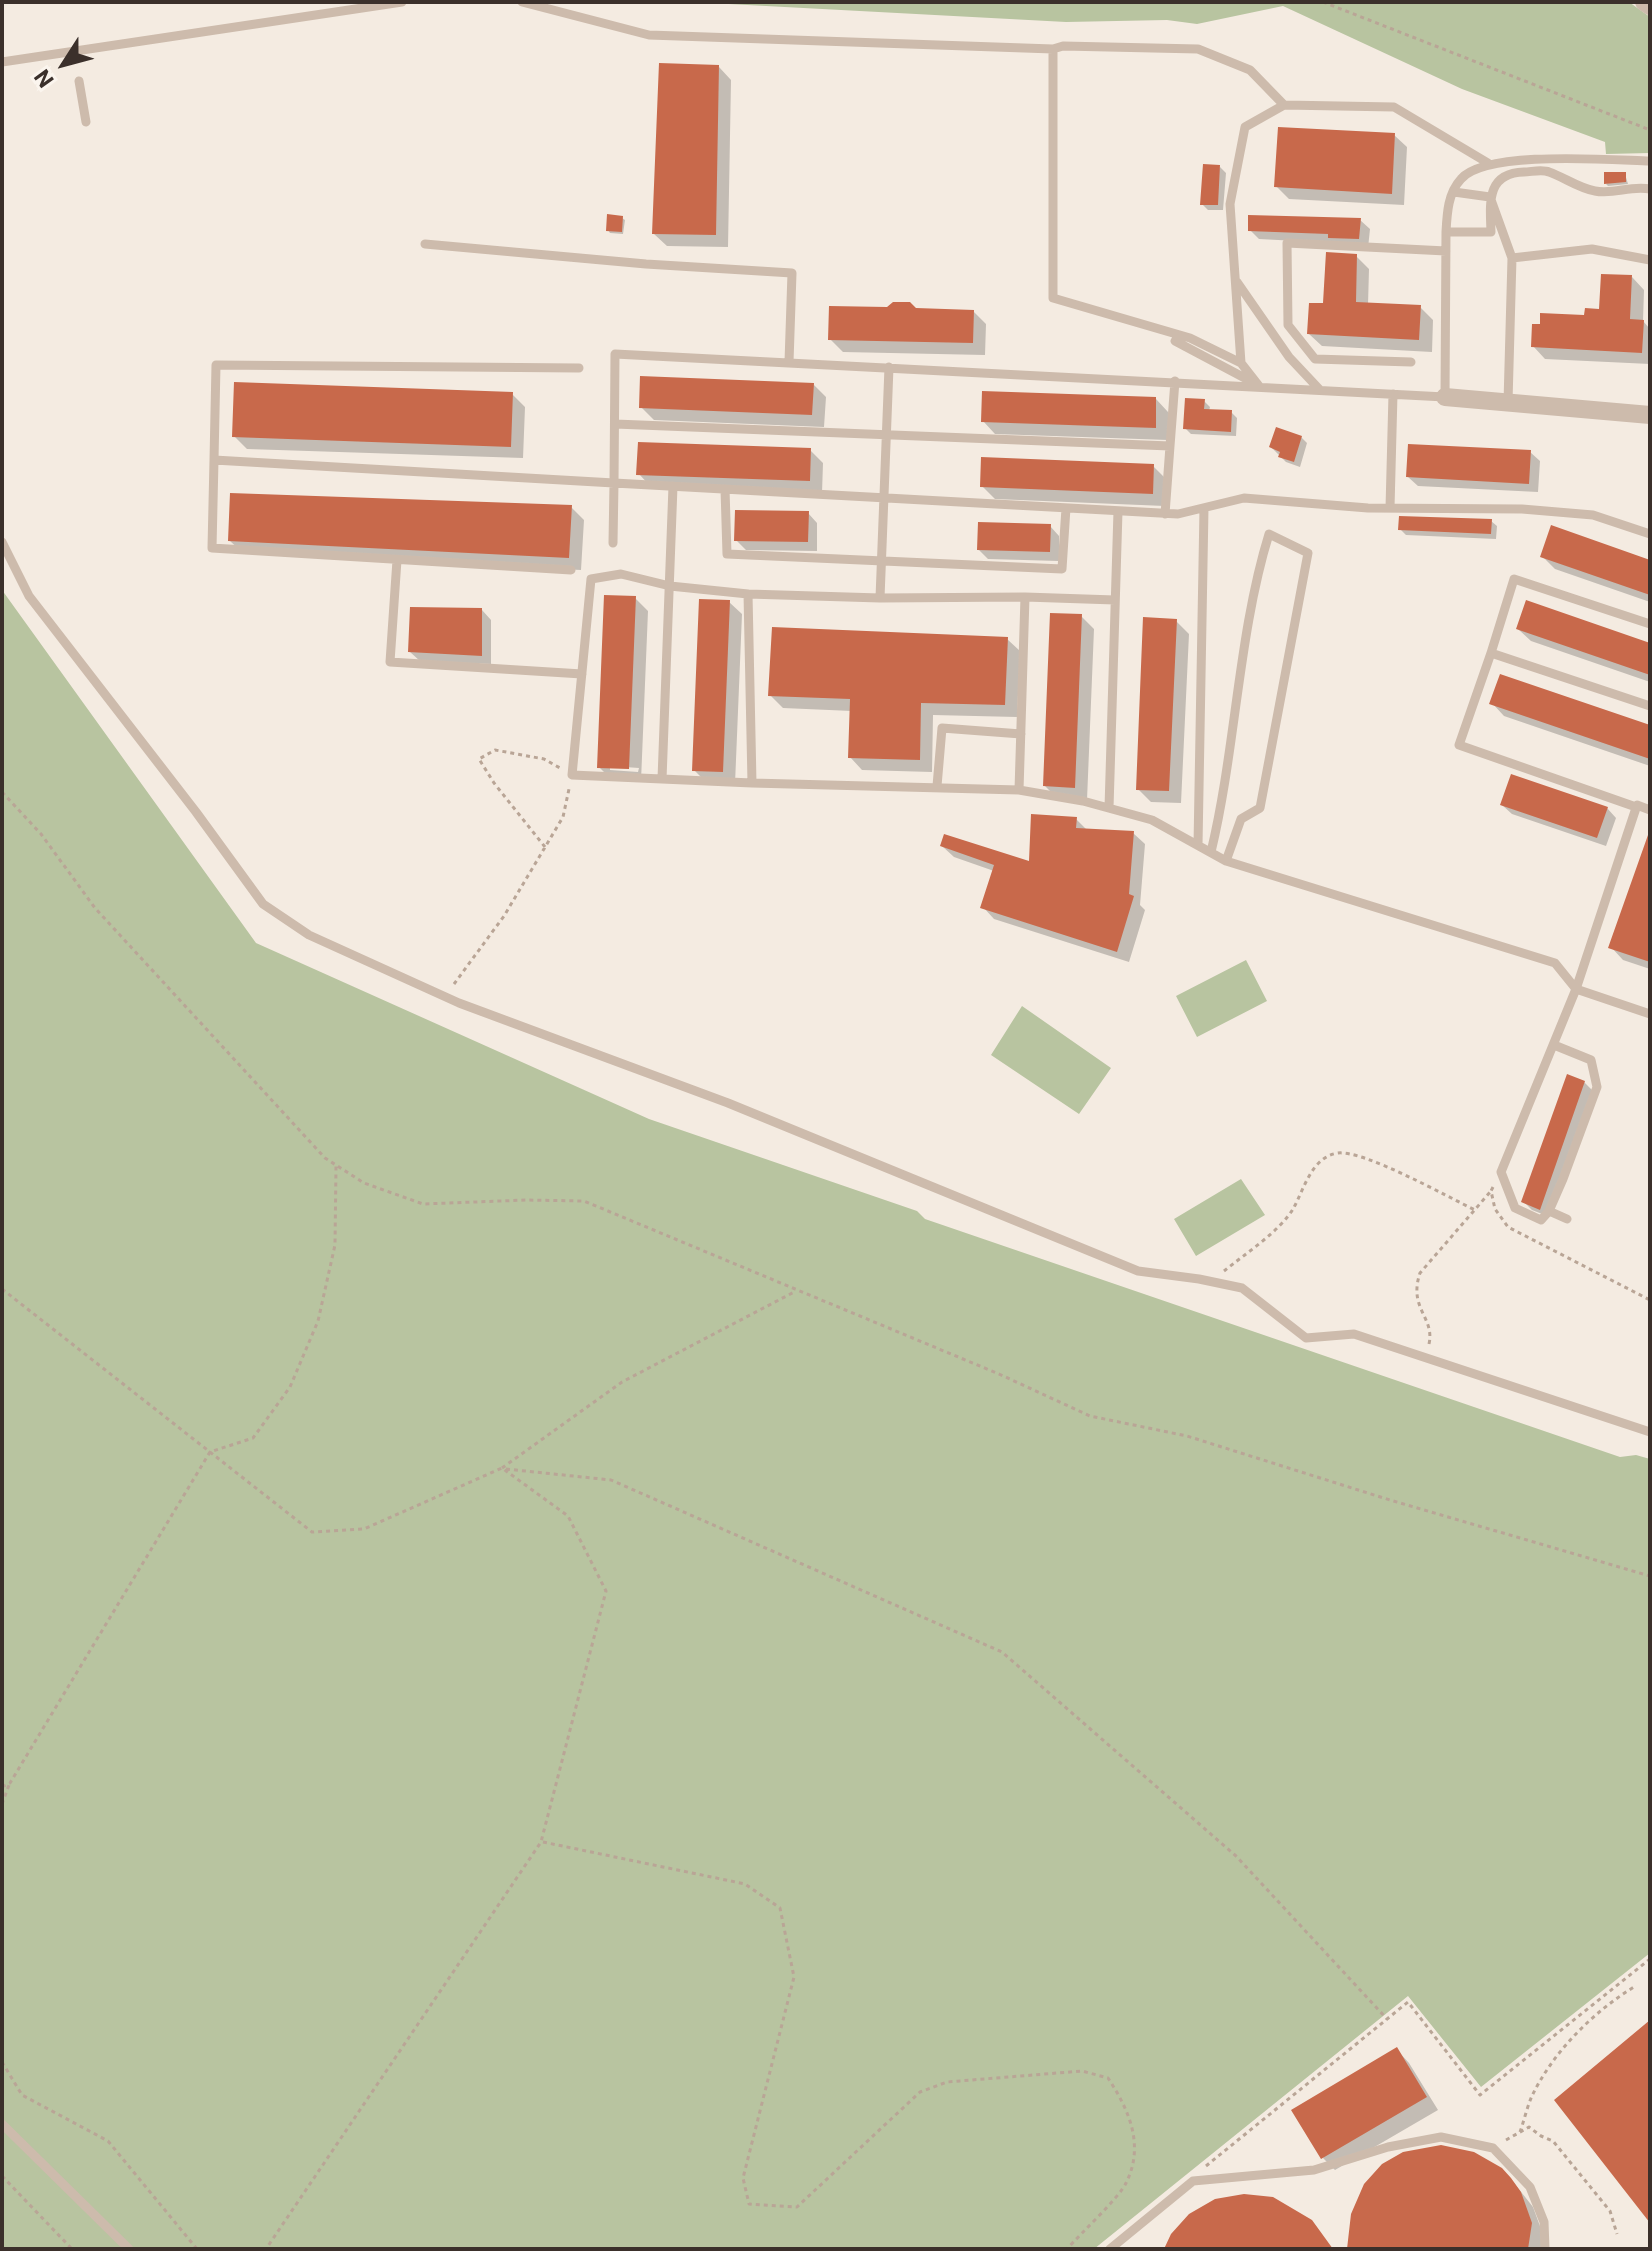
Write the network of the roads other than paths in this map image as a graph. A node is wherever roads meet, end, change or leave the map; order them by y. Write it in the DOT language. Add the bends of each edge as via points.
graph roads {
  1 [pos="402,2"];
  2 [pos="522,2"];
  3 [pos="1644,2"];
  4 [pos="1650,6"];
  5 [pos="1053,49"];
  6 [pos="2,62"];
  7 [pos="79,81"];
  8 [pos="1284,105"];
  9 [pos="86,122"];
  10 [pos="1650,161"];
  11 [pos="1488,163"];
  12 [pos="1650,189"];
  13 [pos="1454,192"];
  14 [pos="1490,197"];
  15 [pos="1446,232"];
  16 [pos="425,244"];
  17 [pos="1446,251"];
  18 [pos="1512,258"];
  19 [pos="1650,260"];
  20 [pos="1235,279"];
  21 [pos="1175,341"];
  22 [pos="789,362"];
  23 [pos="1411,362"];
  24 [pos="1241,363"];
  25 [pos="889,367"];
  26 [pos="579,368"];
  27 [pos="1175,381"];
  28 [pos="1259,386"];
  29 [pos="1320,390"];
  30 [pos="1393,394"];
  31 [pos="1445,397"];
  32 [pos="1508,402"];
  33 [pos="1650,415"];
  34 [pos="615,424"];
  35 [pos="887,436"];
  36 [pos="1170,446"];
  37 [pos="214,460"];
  38 [pos="614,483"];
  39 [pos="673,486"];
  40 [pos="725,489"];
  41 [pos="885,498"];
  42 [pos="1066,508"];
  43 [pos="1204,508"];
  44 [pos="1390,508"];
  45 [pos="1118,511"];
  46 [pos="1165,514"];
  47 [pos="1650,534"];
  48 [pos="2,542"];
  49 [pos="613,543"];
  50 [pos="397,560"];
  51 [pos="882,561"];
  52 [pos="571,570"];
  53 [pos="670,586"];
  54 [pos="748,594"];
  55 [pos="1025,597"];
  56 [pos="880,598"];
  57 [pos="1115,600"];
  58 [pos="1650,624"];
  59 [pos="1491,653"];
  60 [pos="582,674"];
  61 [pos="1650,706"];
  62 [pos="1021,734"];
  63 [pos="662,779"];
  64 [pos="752,783"];
  65 [pos="937,786"];
  66 [pos="1019,790"];
  67 [pos="1636,807"];
  68 [pos="1109,808"];
  69 [pos="1650,810"];
  70 [pos="1198,845"];
  71 [pos="1211,852"];
  72 [pos="1226,861"];
  73 [pos="1576,989"];
  74 [pos="1650,1014"];
  75 [pos="1554,1045"];
  76 [pos="1549,1211"];
  77 [pos="1567,1219"];
  78 [pos="1650,1432"];
  79 [pos="2,2124"];
  80 [pos="129,2249"];
  81 [pos="1110,2249"];
  82 [pos="1545,2249"];
  1 -- 6 [label="lane"];
  2 -- 5 [label="lane" via="649,35"];
  3 -- 4 [label="street"];
  5 -- 8 [label="lane" via="1198,49 1250,70"];
  5 -- 24 [label="lane" via="1053,298 1190,338"];
  7 -- 9 [label="lane"];
  8 -- 11 [label="lane" via="1394,107"];
  8 -- 20 [label="lane" via="1245,127 1230,204"];
  10 -- 11 [label="lane"];
  11 -- 13 [label="lane" via="1462,177"];
  12 -- 14 [label="lane" via="1592,191 1548,171 1511,172 1496,183"];
  13 -- 14 [label="lane"];
  13 -- 15 [label="lane"];
  14 -- 15 [label="lane" via="1491,232"];
  14 -- 18 [label="lane"];
  15 -- 17 [label="lane"];
  16 -- 22 [label="lane" via="792,273"];
  17 -- 23 [label="lane" via="1287,243 1288,325 1315,359"];
  17 -- 31 [label="lane"];
  18 -- 19 [label="lane" via="1592,249"];
  18 -- 32 [label="lane"];
  20 -- 24 [label="lane"];
  20 -- 29 [label="lane" via="1289,357"];
  21 -- 28 [label="lane"];
  22 -- 25 [label="lane"];
  22 -- 34 [label="lane" via="615,354"];
  24 -- 28 [label="lane"];
  25 -- 27 [label="lane"];
  25 -- 35 [label="lane"];
  26 -- 37 [label="lane" via="216,365"];
  27 -- 28 [label="lane"];
  27 -- 36 [label="lane"];
  28 -- 29 [label="lane"];
  29 -- 30 [label="lane"];
  30 -- 31 [label="lane"];
  30 -- 44 [label="lane"];
  31 -- 32 [label="street"];
  32 -- 33 [label="street"];
  34 -- 35 [label="lane"];
  34 -- 38 [label="lane"];
  35 -- 36 [label="lane"];
  35 -- 41 [label="lane"];
  36 -- 46 [label="lane"];
  37 -- 38 [label="lane"];
  37 -- 50 [label="lane" via="212,548"];
  38 -- 39 [label="lane"];
  38 -- 49 [label="lane"];
  39 -- 40 [label="lane"];
  39 -- 53 [label="lane"];
  40 -- 41 [label="lane"];
  40 -- 51 [label="lane" via="727,554"];
  41 -- 42 [label="lane"];
  41 -- 51 [label="lane"];
  42 -- 45 [label="lane"];
  42 -- 51 [label="lane" via="1062,569"];
  43 -- 44 [label="lane" via="1244,498"];
  43 -- 46 [label="lane"];
  43 -- 70 [label="lane"];
  44 -- 47 [label="lane" via="1593,515"];
  45 -- 46 [label="lane"];
  45 -- 57 [label="lane"];
  48 -- 78 [label="lane" via="29,596 263,904 309,935 445,996 728,1103 1138,1271 1242,1288 1306,1338 1354,1334"];
  50 -- 52 [label="lane"];
  50 -- 60 [label="lane" via="390,662"];
  51 -- 56 [label="lane"];
  53 -- 54 [label="lane"];
  53 -- 60 [label="lane" via="621,574 591,579"];
  53 -- 63 [label="lane"];
  54 -- 56 [label="lane"];
  54 -- 64 [label="lane"];
  55 -- 56 [label="lane"];
  55 -- 57 [label="lane"];
  55 -- 62 [label="lane"];
  57 -- 68 [label="lane"];
  58 -- 59 [label="lane" via="1514,579"];
  59 -- 61 [label="lane"];
  59 -- 67 [label="lane" via="1459,745"];
  60 -- 63 [label="lane" via="572,775"];
  62 -- 65 [label="lane" via="942,728"];
  62 -- 66 [label="lane"];
  63 -- 64 [label="lane"];
  64 -- 65 [label="lane"];
  65 -- 66 [label="lane"];
  66 -- 68 [label="lane"];
  67 -- 69 [label="lane"];
  67 -- 73 [label="lane"];
  68 -- 70 [label="lane" via="1152,820"];
  70 -- 71 [label="lane"];
  71 -- 72 [label="lane"];
  71 -- 72 [label="lane" via="1257,572 1269,534 1308,553 1260,808 1241,819"];
  72 -- 73 [label="lane" via="1555,963"];
  73 -- 74 [label="lane"];
  73 -- 75 [label="lane"];
  75 -- 76 [label="lane" via="1591,1060 1597,1087"];
  75 -- 76 [label="lane" via="1501,1172 1515,1208 1541,1220"];
  76 -- 77 [label="lane"];
  79 -- 80 [label="lane"];
  81 -- 82 [label="lane" via="1193,2181 1314,2170 1441,2137 1493,2148 1530,2187 1544,2222"];
}
